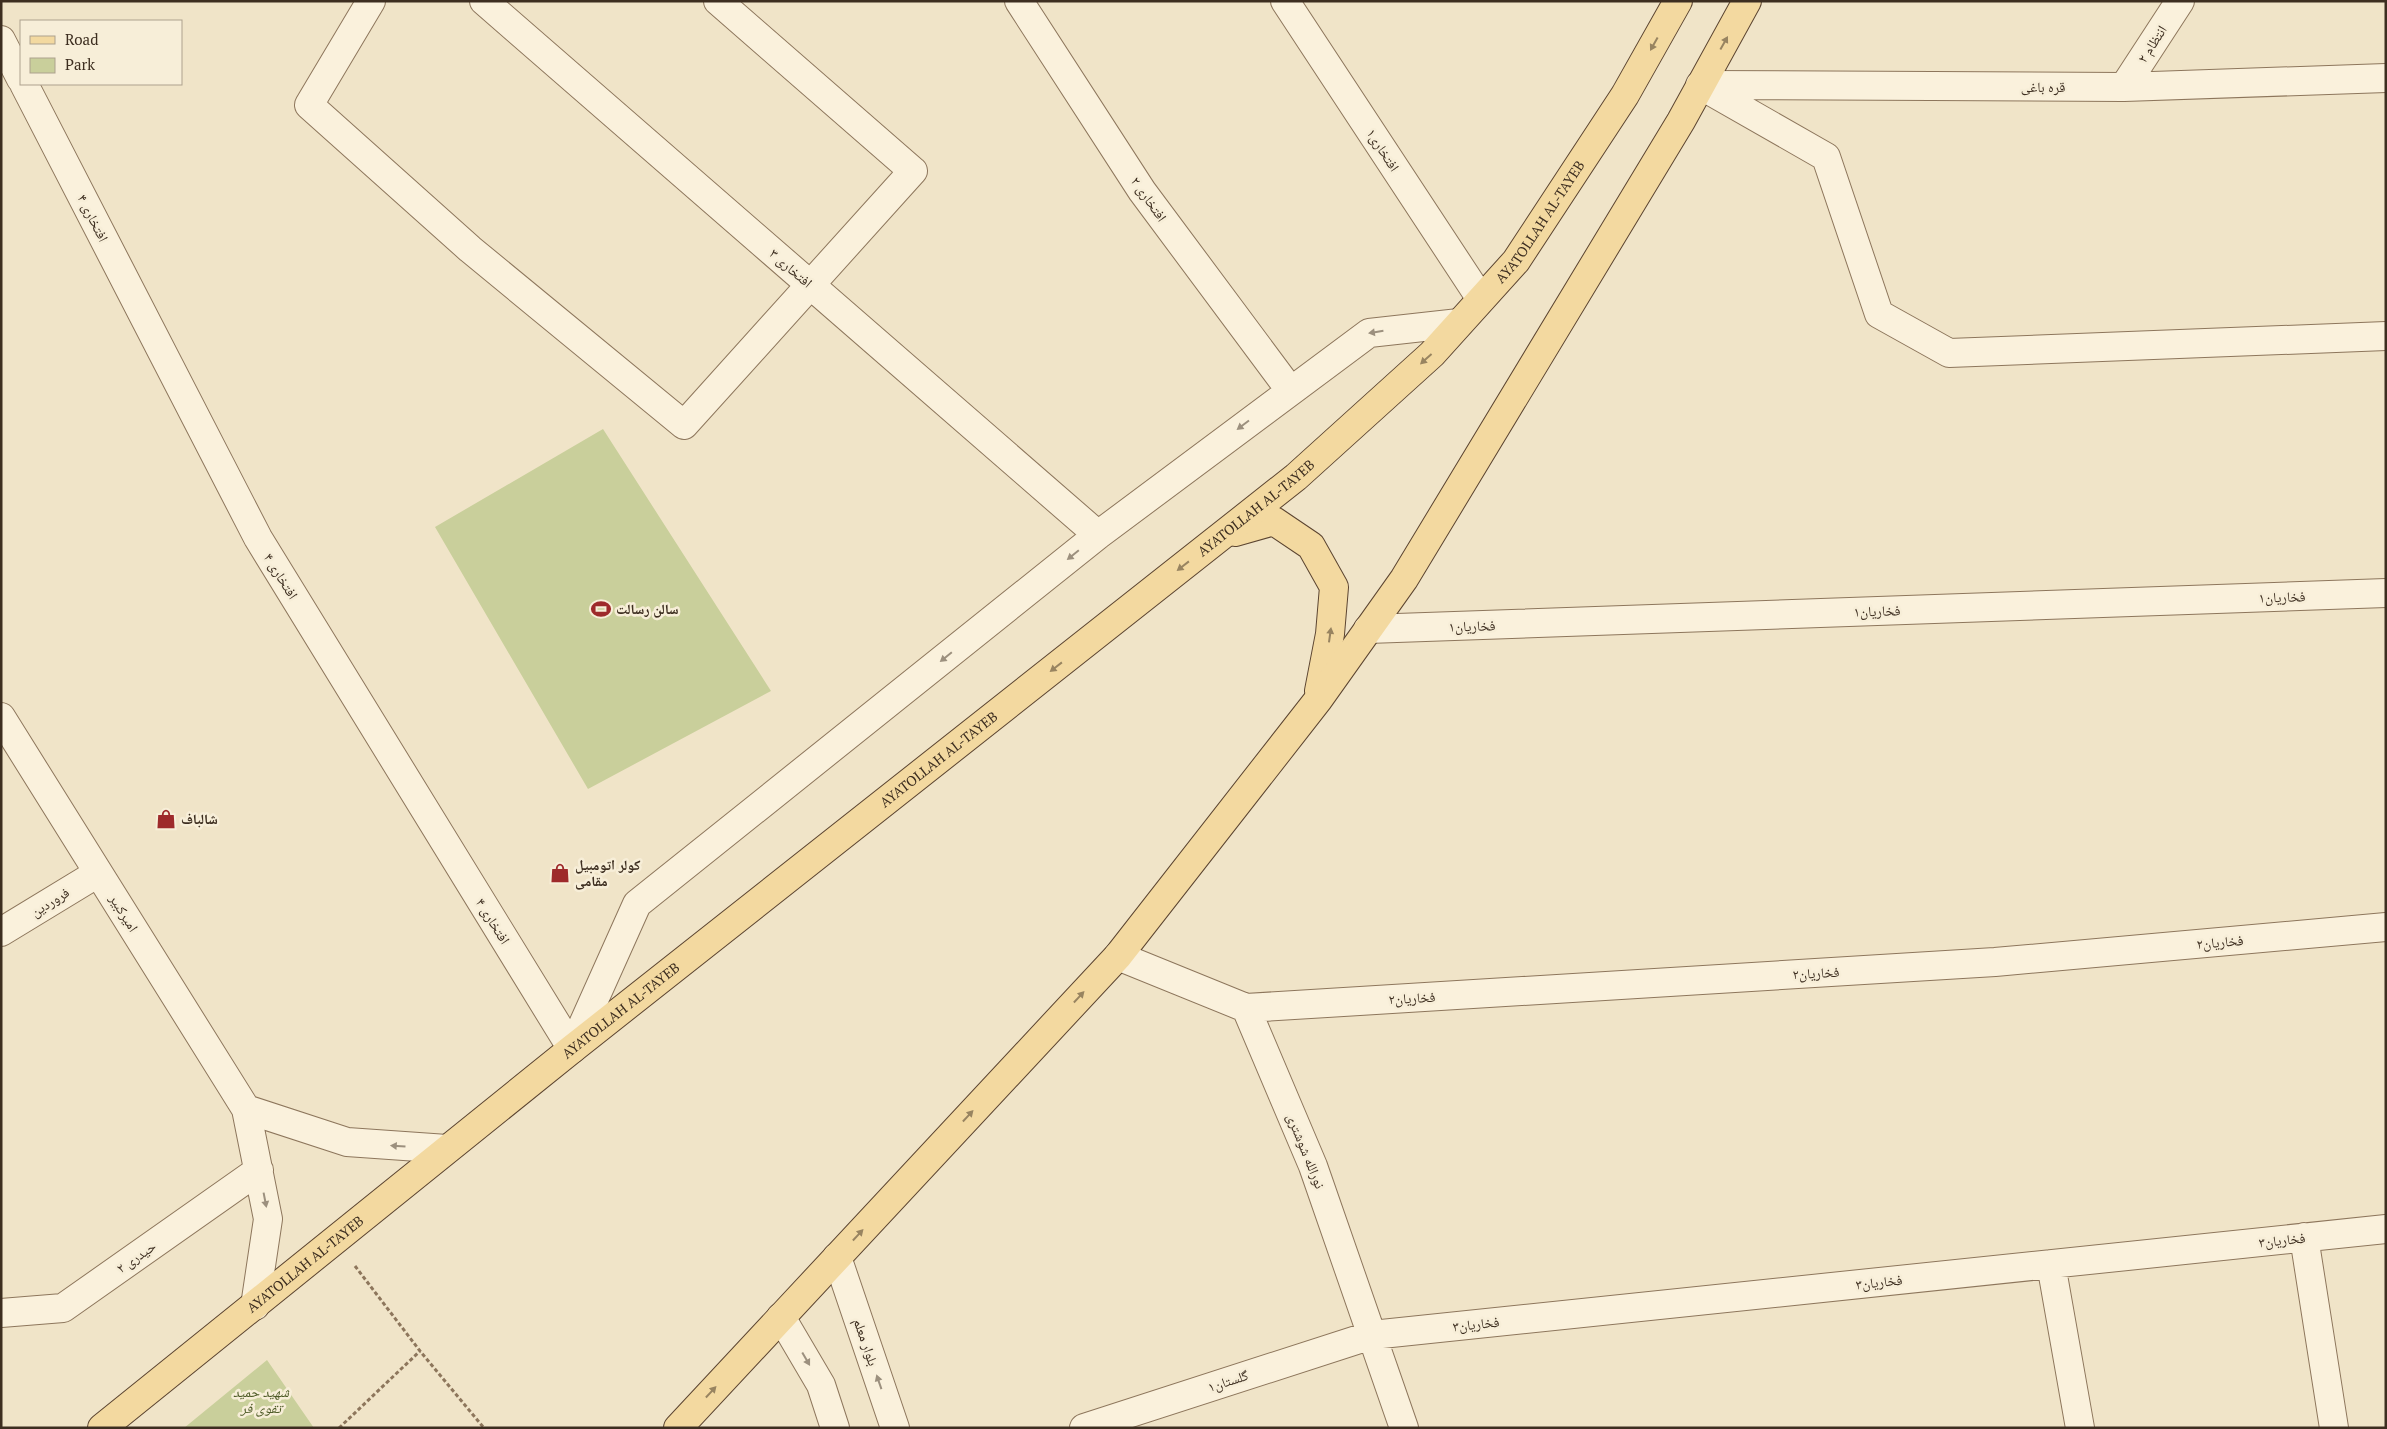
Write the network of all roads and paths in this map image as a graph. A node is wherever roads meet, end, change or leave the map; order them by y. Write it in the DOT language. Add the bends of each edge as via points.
graph roads {
  1 [pos="371,1"];
  2 [pos="484,1"];
  3 [pos="718,1"];
  4 [pos="1019,1"];
  5 [pos="1285,1"];
  6 [pos="1678,1"];
  7 [pos="1747,1"];
  8 [pos="2180,1"];
  9 [pos="1,40"];
  10 [pos="20,77"];
  11 [pos="2386,78"];
  12 [pos="25,85"];
  13 [pos="1700,85"];
  14 [pos="2124,87"];
  15 [pos="810,285"];
  16 [pos="1481,299"];
  17 [pos="1459,323"];
  18 [pos="2386,336"];
  19 [pos="1290,390"];
  20 [pos="1098,535"];
  21 [pos="1222,535"];
  22 [pos="2386,593"];
  23 [pos="1368,629"];
  24 [pos="1318,700"];
  25 [pos="1,717"];
  26 [pos="98,873"];
  27 [pos="2386,927"];
  28 [pos="1,932"];
  29 [pos="1118,956"];
  30 [pos="1246,1008"];
  31 [pos="572,1049"];
  32 [pos="246,1109"];
  33 [pos="447,1149"];
  34 [pos="259,1170"];
  35 [pos="2386,1229"];
  36 [pos="2304,1237"];
  37 [pos="335,1240"];
  38 [pos="837,1257"];
  39 [pos="2051,1264"];
  40 [pos="255,1306"];
  41 [pos="1,1314"];
  42 [pos="781,1317"];
  43 [pos="1372,1335"];
  44 [pos="420,1351"];
  45 [pos="102,1428"];
  46 [pos="339,1428"];
  47 [pos="484,1428"];
  48 [pos="678,1428"];
  49 [pos="835,1428"];
  50 [pos="895,1428"];
  51 [pos="1084,1428"];
  52 [pos="1404,1428"];
  53 [pos="2080,1428"];
  54 [pos="2334,1428"];
  1 -- 15 [label="street" via="309,105 470,249 684,424"];
  2 -- 15 [label="street, افتخاری ۳"];
  3 -- 15 [label="street" via="913,171"];
  4 -- 19 [label="street, افتخاری ۲" via="1142,191"];
  5 -- 16 [label="street, افتخاری۱"];
  6 -- 16 [label="main road, AYATOLLAH AL-TAYEB, one-way" via="1625,95 1521,252"];
  13 -- 7 [label="main road, one-way"];
  8 -- 14 [label="street, انتظام ۲"];
  9 -- 10 [label="street"];
  11 -- 14 [label="street, قره باغی"];
  12 -- 31 [label="street, افتخاری ۴" via="258,538"];
  13 -- 14 [label="street, قره باغی"];
  13 -- 18 [label="street" via="1826,156 1879,314 1949,353"];
  13 -- 23 [label="main road" via="1410,571"];
  15 -- 20 [label="street, افتخاری ۳"];
  16 -- 17 [label="main road, AYATOLLAH AL-TAYEB"];
  17 -- 19 [label="street, one-way" via="1369,333"];
  17 -- 21 [label="main road, AYATOLLAH AL-TAYEB, one-way" via="1432,354 1296,477"];
  19 -- 20 [label="street, one-way"];
  20 -- 31 [label="street, one-way" via="637,904"];
  24 -- 21 [label="main road, one-way" via="1330,634 1334,587 1311,546 1274,521"];
  21 -- 31 [label="main road, AYATOLLAH AL-TAYEB, one-way"];
  22 -- 23 [label="street, فخاریان۱"];
  23 -- 24 [label="main road"];
  24 -- 29 [label="main road"];
  25 -- 26 [label="street, امیرکبیر"];
  26 -- 28 [label="street, فروردین"];
  26 -- 32 [label="street, امیرکبیر"];
  27 -- 30 [label="street, فخاریان۲" via="1996,962"];
  29 -- 30 [label="street"];
  38 -- 29 [label="main road, one-way"];
  30 -- 43 [label="street, نورالله شوشتری" via="1313,1166"];
  31 -- 33 [label="main road, AYATOLLAH AL-TAYEB"];
  33 -- 32 [label="street, one-way" via="347,1142"];
  32 -- 34 [label="street"];
  33 -- 37 [label="main road, AYATOLLAH AL-TAYEB"];
  34 -- 40 [label="street, one-way" via="268,1219"];
  34 -- 41 [label="street, حیدری ۲" via="63,1308"];
  35 -- 36 [label="street, فخاریان۳"];
  36 -- 39 [label="street, فخاریان۳"];
  36 -- 54 [label="street"];
  37 -- 40 [label="main road, AYATOLLAH AL-TAYEB"];
  37 -- 44 [label="path"];
  38 -- 42 [label="main road"];
  50 -- 38 [label="street, بلوار معلم, one-way"];
  39 -- 43 [label="street, فخاریان۳"];
  39 -- 53 [label="street"];
  40 -- 45 [label="main road, AYATOLLAH AL-TAYEB"];
  48 -- 42 [label="main road, one-way"];
  42 -- 49 [label="street, one-way" via="821,1385"];
  43 -- 51 [label="street, گلستان۱"];
  43 -- 52 [label="street, نورالله شوشتری"];
  44 -- 46 [label="path"];
  44 -- 47 [label="path"];
}
